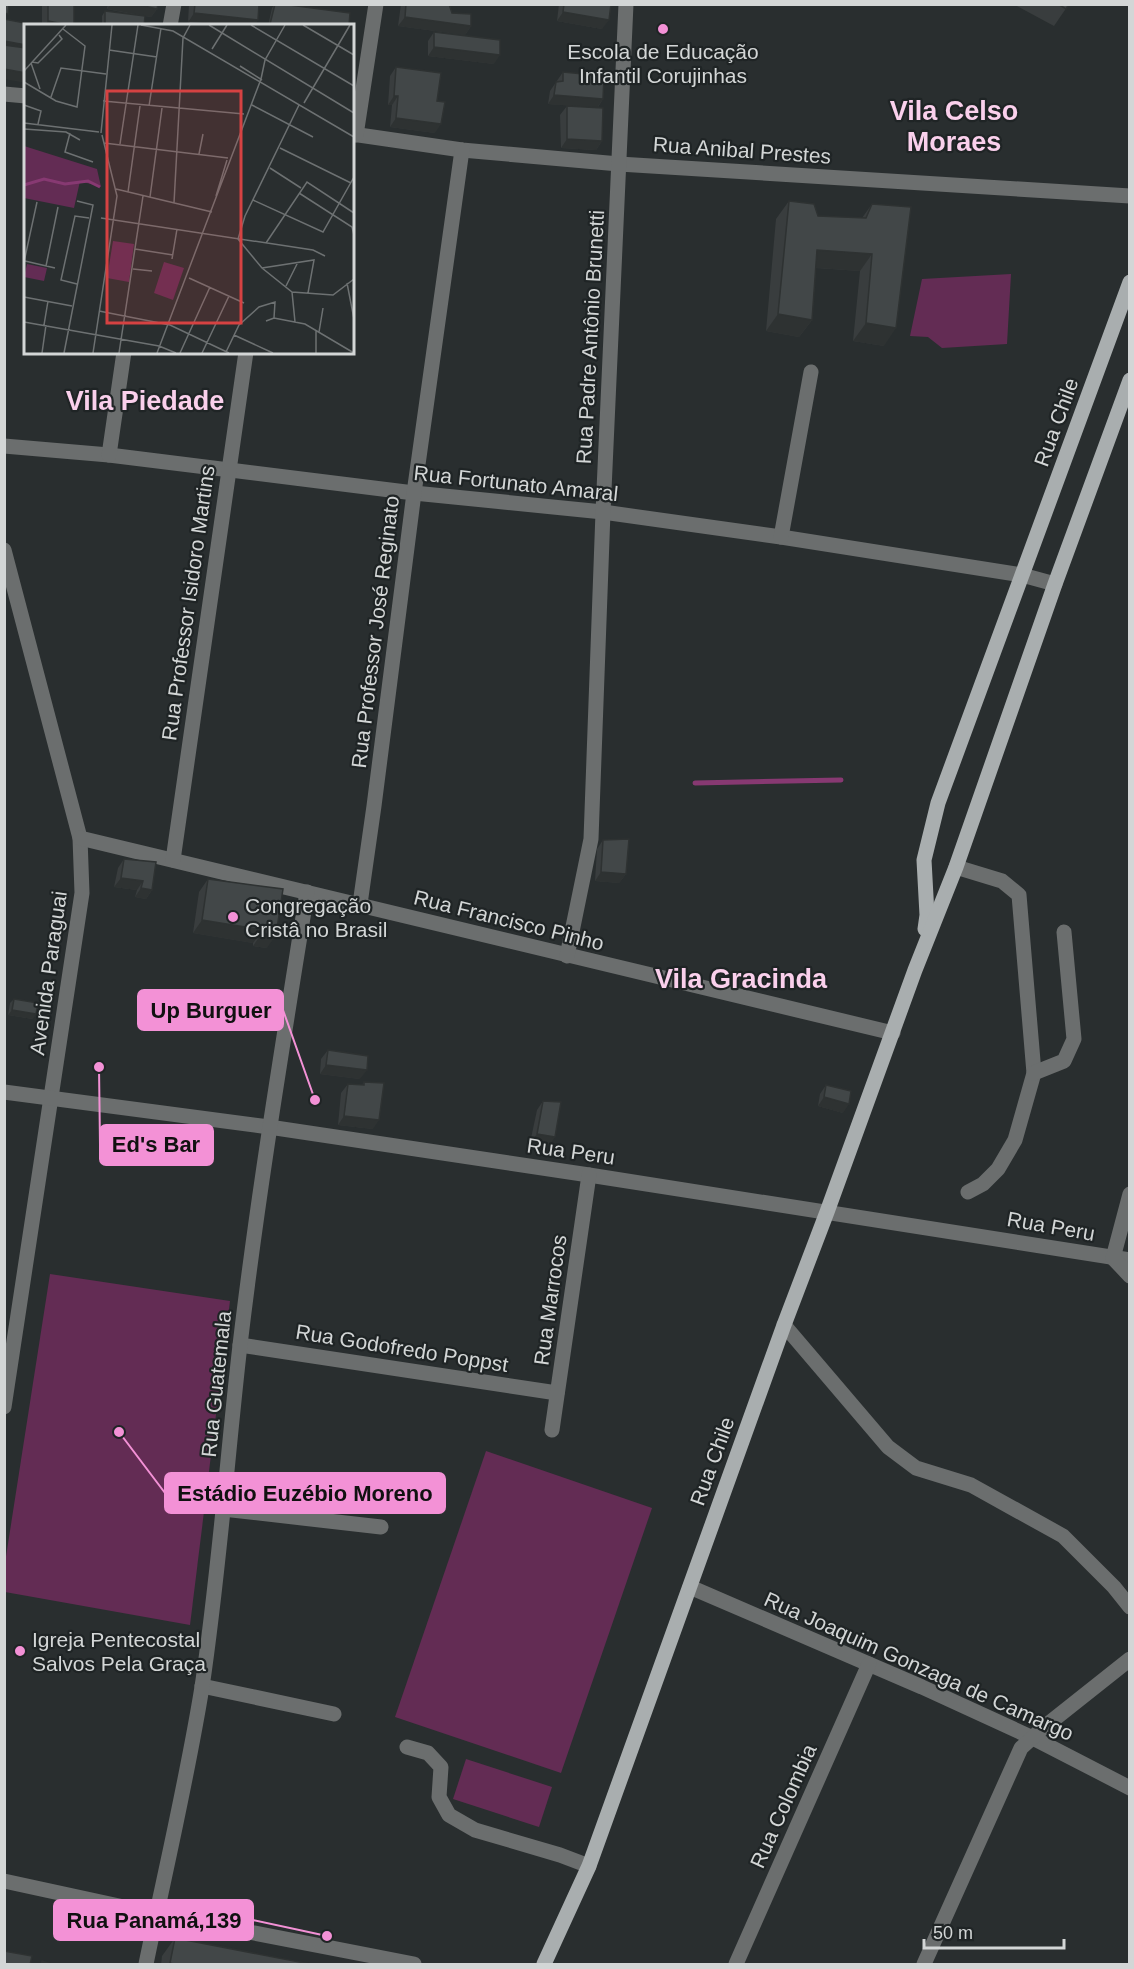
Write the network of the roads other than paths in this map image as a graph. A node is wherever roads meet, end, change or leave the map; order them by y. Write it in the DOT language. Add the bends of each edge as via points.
graph roads {
  1 [pos="174,4"];
  2 [pos="376,4"];
  3 [pos="626,4"];
  4 [pos="171,24"];
  5 [pos="4,94"];
  6 [pos="24,96"];
  7 [pos="354,135"];
  8 [pos="462,150"];
  9 [pos="619,164"];
  10 [pos="1130,196"];
  11 [pos="1130,282"];
  12 [pos="124,354"];
  13 [pos="246,354"];
  14 [pos="811,372"];
  15 [pos="1130,380"];
  16 [pos="4,446"];
  17 [pos="109,455"];
  18 [pos="229,469"];
  19 [pos="414,493"];
  20 [pos="603,512"];
  21 [pos="782,537"];
  22 [pos="4,550"];
  23 [pos="1022,575"];
  24 [pos="1055,584"];
  25 [pos="80,838"];
  26 [pos="173,860"];
  27 [pos="924,860"];
  28 [pos="956,867"];
  29 [pos="307,892"];
  30 [pos="360,904"];
  31 [pos="1064,932"];
  32 [pos="567,956"];
  33 [pos="915,970"];
  34 [pos="892,1034"];
  35 [pos="1034,1073"];
  36 [pos="4,1092"];
  37 [pos="52,1099"];
  38 [pos="269,1127"];
  39 [pos="589,1175"];
  40 [pos="968,1192"];
  41 [pos="1130,1194"];
  42 [pos="827,1212"];
  43 [pos="1113,1258"];
  44 [pos="1130,1260"];
  45 [pos="1130,1276"];
  46 [pos="784,1325"];
  47 [pos="240,1345"];
  48 [pos="558,1392"];
  49 [pos="4,1407"];
  50 [pos="552,1430"];
  51 [pos="223,1509"];
  52 [pos="381,1527"];
  53 [pos="690,1587"];
  54 [pos="1130,1606"];
  55 [pos="1130,1659"];
  56 [pos="869,1664"];
  57 [pos="202,1686"];
  58 [pos="334,1714"];
  59 [pos="1033,1738"];
  60 [pos="407,1747"];
  61 [pos="1130,1788"];
  62 [pos="589,1866"];
  63 [pos="4,1881"];
  64 [pos="156,1914"];
  65 [pos="146,1965"];
  66 [pos="414,1965"];
  67 [pos="544,1965"];
  68 [pos="736,1965"];
  69 [pos="924,1965"];
  1 -- 4 [label="street"];
  2 -- 7 [label="street"];
  3 -- 9 [label="street, Rua Padre Antônio Brunetti"];
  5 -- 6 [label="street"];
  7 -- 8 [label="street, Rua Anibal Prestes"];
  8 -- 9 [label="street, Rua Anibal Prestes"];
  8 -- 19 [label="street, Rua Professor José Reginato"];
  9 -- 10 [label="street, Rua Anibal Prestes"];
  9 -- 20 [label="street, Rua Padre Antônio Brunetti"];
  11 -- 23 [label="main road, Rua Chile"];
  12 -- 17 [label="street"];
  13 -- 18 [label="street, Rua Professor Isidoro Martins"];
  14 -- 21 [label="street"];
  15 -- 24 [label="main road, Rua Chile"];
  16 -- 17 [label="street, Rua Fortunato Amaral"];
  17 -- 18 [label="street, Rua Fortunato Amaral"];
  18 -- 19 [label="street, Rua Fortunato Amaral"];
  18 -- 26 [label="street, Rua Professor Isidoro Martins"];
  19 -- 20 [label="street, Rua Fortunato Amaral"];
  19 -- 30 [label="street, Rua Professor José Reginato"];
  20 -- 21 [label="street, Rua Fortunato Amaral"];
  20 -- 32 [label="street, Rua Padre Antônio Brunetti" via="591,839"];
  21 -- 23 [label="street, Rua Fortunato Amaral"];
  22 -- 25 [label="street, Avenida Paraguai"];
  23 -- 24 [label="street"];
  23 -- 27 [label="main road, Rua Chile" via="938,803"];
  24 -- 28 [label="main road, Rua Chile"];
  25 -- 26 [label="street, Rua Francisco Pinho"];
  25 -- 37 [label="street, Avenida Paraguai" via="82,894"];
  26 -- 29 [label="street, Rua Francisco Pinho"];
  27 -- 28 [label="main road" via="927,868 941,875"];
  27 -- 33 [label="main road, Rua Chile" via="927,915"];
  28 -- 33 [label="main road, Rua Chile"];
  28 -- 35 [label="street" via="1002,881 1019,895"];
  29 -- 30 [label="street, Rua Francisco Pinho"];
  29 -- 38 [label="street, Rua Guatemala"];
  30 -- 32 [label="street, Rua Francisco Pinho"];
  31 -- 35 [label="street" via="1074,1039 1064,1061"];
  32 -- 34 [label="street, Rua Francisco Pinho"];
  33 -- 34 [label="main road, Rua Chile"];
  34 -- 42 [label="main road, Rua Chile"];
  35 -- 40 [label="street" via="1015,1140 998,1169"];
  36 -- 37 [label="street, Rua Peru"];
  37 -- 38 [label="street, Rua Peru"];
  37 -- 49 [label="street, Avenida Paraguai"];
  38 -- 39 [label="street, Rua Peru"];
  38 -- 47 [label="street, Rua Guatemala"];
  39 -- 42 [label="street, Rua Peru"];
  39 -- 48 [label="street, Rua Marrocos"];
  41 -- 43 [label="street"];
  42 -- 43 [label="street, Rua Peru"];
  42 -- 46 [label="main road, Rua Chile"];
  43 -- 44 [label="street, Rua Peru"];
  43 -- 45 [label="street"];
  46 -- 53 [label="main road, Rua Chile"];
  46 -- 54 [label="street" via="888,1447 916,1468 971,1485 1063,1536"];
  47 -- 48 [label="street, Rua Godofredo Poppst"];
  47 -- 51 [label="street, Rua Guatemala"];
  48 -- 50 [label="street, Rua Marrocos"];
  51 -- 52 [label="street"];
  51 -- 57 [label="street, Rua Guatemala"];
  53 -- 56 [label="street, Rua Joaquim Gonzaga de Camargo"];
  53 -- 62 [label="main road, Rua Chile"];
  55 -- 59 [label="street"];
  56 -- 59 [label="street, Rua Joaquim Gonzaga de Camargo"];
  56 -- 68 [label="street, Rua Colombia"];
  57 -- 58 [label="street"];
  57 -- 64 [label="street, Rua Guatemala" via="179,1816"];
  59 -- 61 [label="street, Rua Joaquim Gonzaga de Camargo"];
  59 -- 69 [label="street" via="1021,1748"];
  60 -- 62 [label="street" via="428,1753 441,1767 439,1797 449,1815 475,1830"];
  62 -- 67 [label="main road, Rua Chile"];
  63 -- 64 [label="street"];
  64 -- 65 [label="street, Rua Guatemala"];
  64 -- 66 [label="street"];
}
